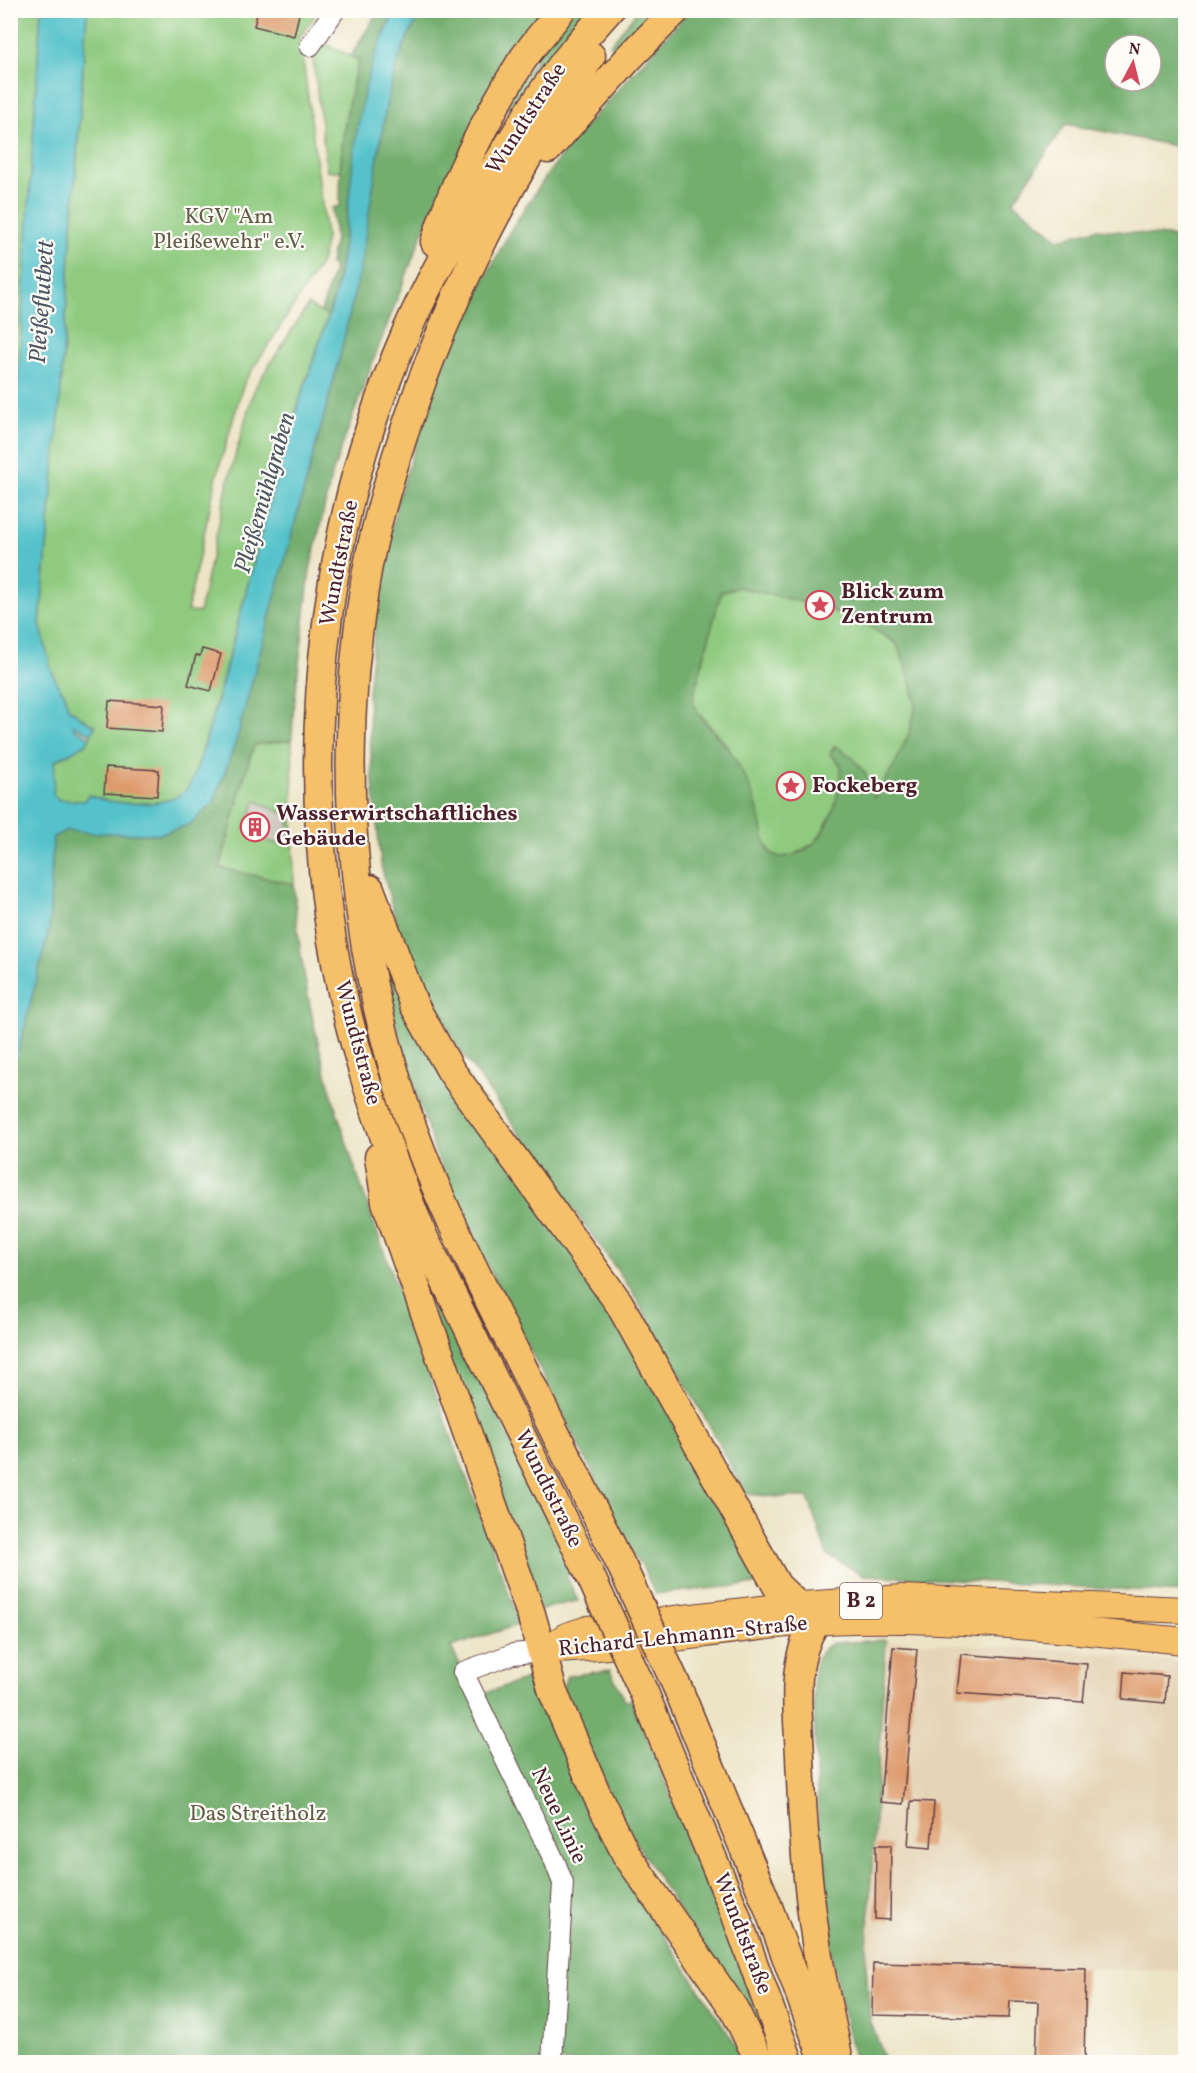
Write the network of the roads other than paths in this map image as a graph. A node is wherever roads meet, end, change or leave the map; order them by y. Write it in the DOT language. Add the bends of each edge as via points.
graph roads {
  1 [pos="335,10"];
  2 [pos="561,10"];
  3 [pos="609,10"];
  4 [pos="624,10"];
  5 [pos="676,10"];
  6 [pos="310,46"];
  7 [pos="499,205"];
  8 [pos="406,333"];
  9 [pos="353,840"];
  10 [pos="367,1090"];
  11 [pos="1185,1610"];
  12 [pos="806,1614"];
  13 [pos="1185,1641"];
  14 [pos="542,1650"];
  15 [pos="552,2062"];
  16 [pos="760,2062"];
  17 [pos="789,2062"];
  18 [pos="824,2062"];
  19 [pos="839,2062"];
  1 -- 6 [label="lane"];
  2 -- 8 [label="highway" via="522,61 466,165 444,215"];
  3 -- 8 [label="highway, Wundtstraße" via="573,50 526,116 458,227"];
  4 -- 7 [label="highway, Wundtstraße"];
  5 -- 7 [label="highway"];
  7 -- 9 [label="highway, Wundtstraße" via="457,291 413,404 387,484 365,579 352,706"];
  8 -- 10 [label="highway, Wundtstraße" via="355,483 335,568 320,702 319,809 328,916 349,1025"];
  9 -- 12 [label="highway" via="414,1005 451,1071 619,1303 777,1586"];
  9 -- 18 [label="highway, Wundtstraße, bridge" via="371,975 393,1068 419,1142 474,1270 623,1569 679,1691 767,1904"];
  10 -- 14 [label="highway" via="386,1202"];
  10 -- 17 [label="highway, Wundtstraße, bridge" via="423,1236 645,1695 734,1910"];
  11 -- 12 [label="main road, Richard-Lehmann-Straße / B 2" via="902,1598"];
  12 -- 13 [label="main road, Richard-Lehmann-Straße / B 2" via="995,1624"];
  12 -- 14 [label="main road, Richard-Lehmann-Straße / B 2" via="588,1629"];
  12 -- 19 [label="highway, B 2" via="809,1633 797,1688 801,1784 816,1942"];
  14 -- 15 [label="lane, Neue Linie" via="513,1654 464,1672 562,1883"];
  14 -- 16 [label="highway" via="553,1692 626,1854 734,2009"];
}
